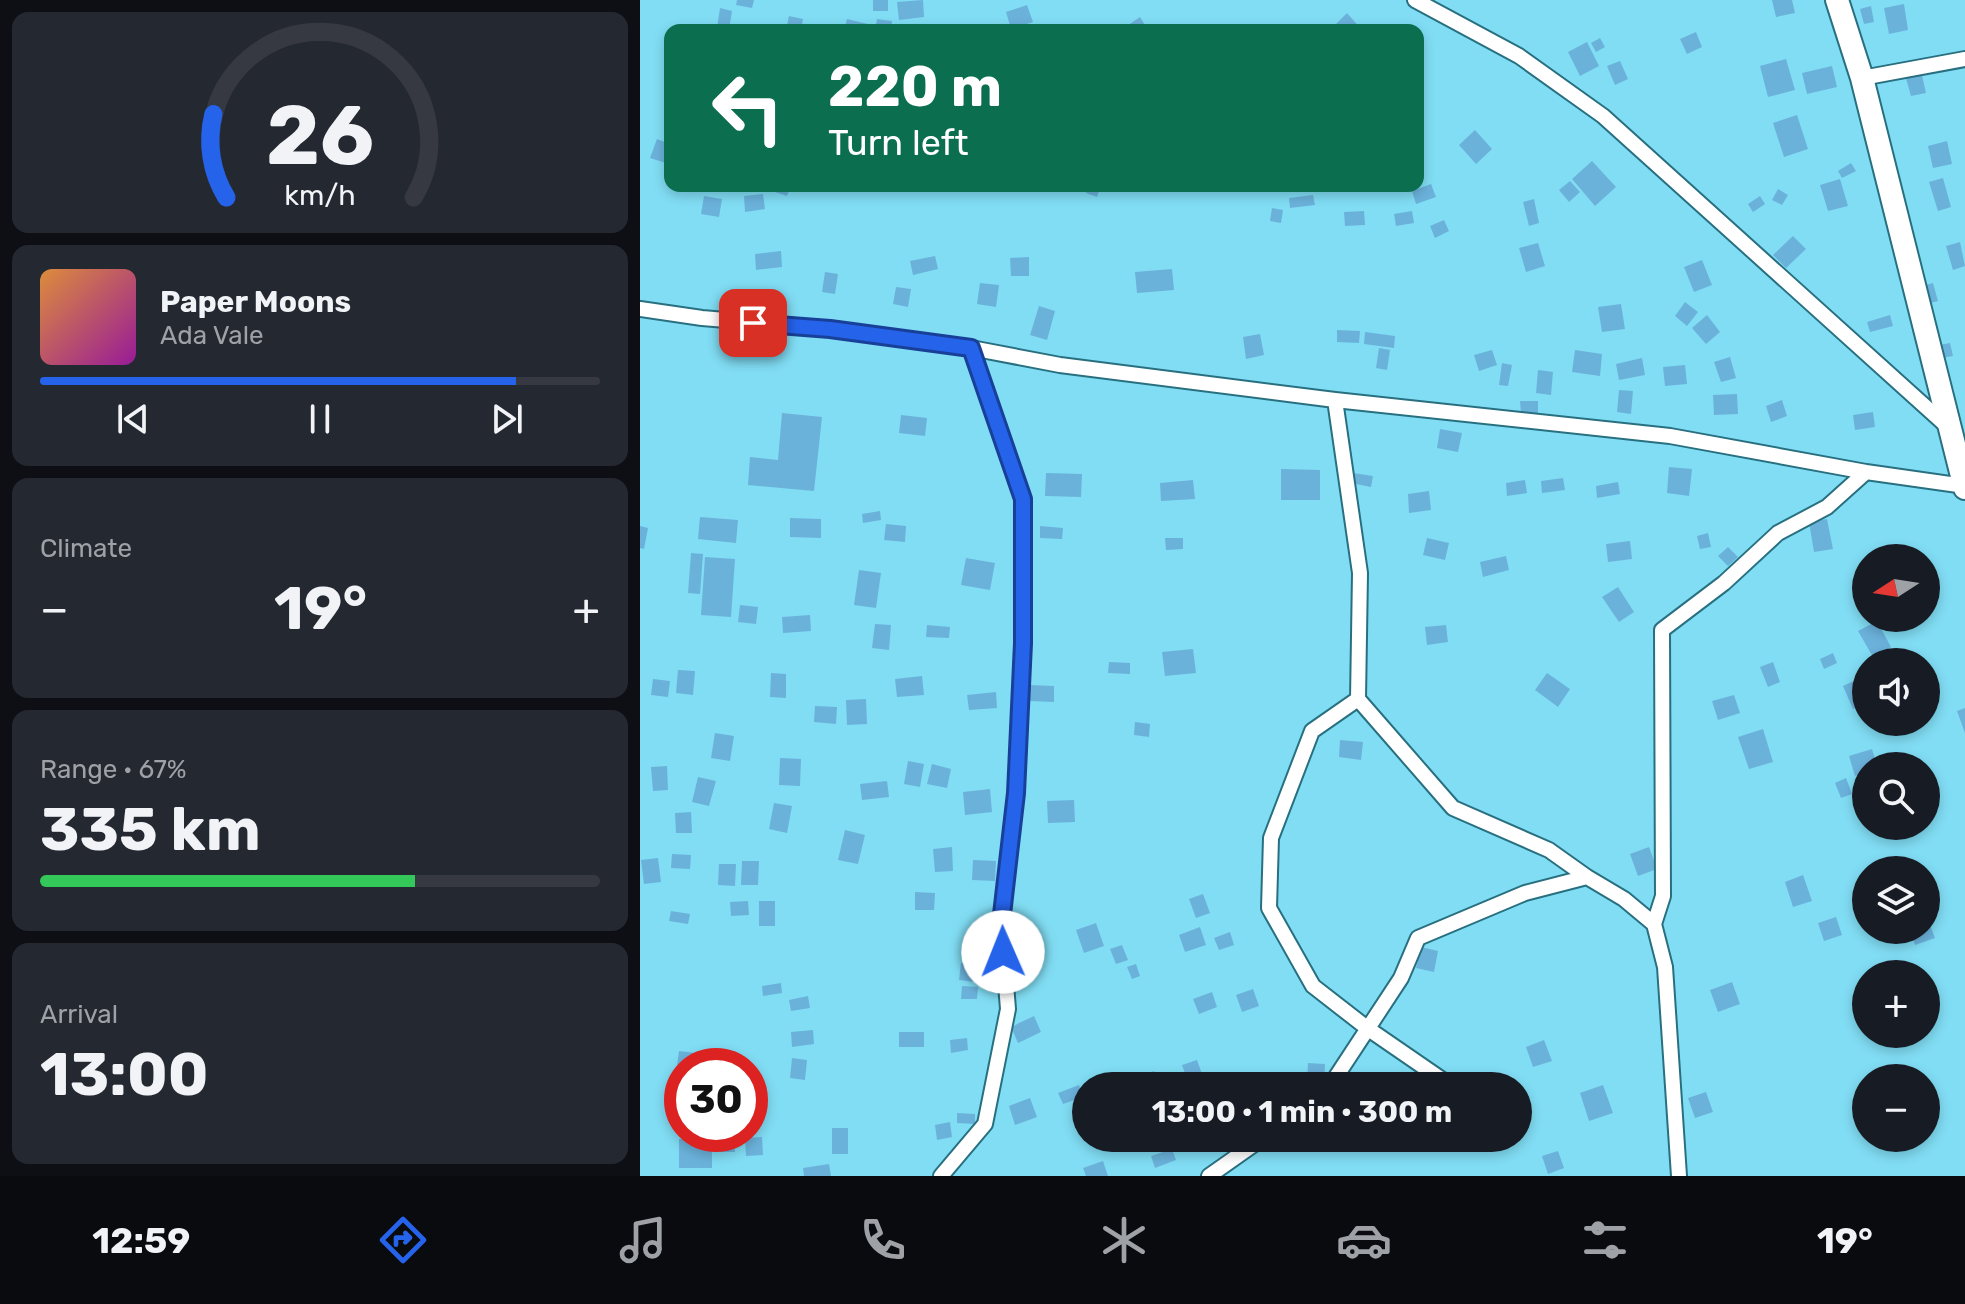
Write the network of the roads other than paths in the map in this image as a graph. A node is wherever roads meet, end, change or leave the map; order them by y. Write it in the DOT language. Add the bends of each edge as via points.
graph roads {
  1 [pos="1415,0"];
  2 [pos="1837,0"];
  3 [pos="1965,59"];
  4 [pos="1862,78"];
  5 [pos="640,309"];
  6 [pos="971,348"];
  7 [pos="1335,400"];
  8 [pos="1948,427"];
  9 [pos="1866,472"];
  10 [pos="1965,487"];
  11 [pos="1358,699"];
  12 [pos="1587,877"];
  13 [pos="1654,924"];
  14 [pos="1367,1028"];
  15 [pos="1339,1072"];
  16 [pos="1431,1072"];
  17 [pos="1243,1152"];
  18 [pos="941,1176"];
  19 [pos="1209,1176"];
  20 [pos="1679,1176"];
  1 -- 8 [label="street" via="1519,56 1603,116"];
  2 -- 4 [label="street"];
  3 -- 4 [label="street"];
  4 -- 8 [label="street"];
  5 -- 6 [label="street"];
  6 -- 7 [label="street" via="1060,365"];
  6 -- 18 [label="street" via="1023,499 1023,643 1016,793 1001,923 1008,1009 985,1124"];
  7 -- 9 [label="street" via="1670,436"];
  7 -- 11 [label="street" via="1360,573"];
  8 -- 10 [label="street"];
  9 -- 10 [label="street"];
  9 -- 13 [label="street" via="1827,507 1778,533 1662,630 1663,896"];
  11 -- 12 [label="street" via="1453,808 1549,850"];
  11 -- 14 [label="street" via="1312,731 1271,838 1269,908 1313,986"];
  12 -- 13 [label="street"];
  12 -- 14 [label="street" via="1525,893 1418,938 1401,978"];
  13 -- 20 [label="street" via="1665,967"];
  14 -- 15 [label="street"];
  14 -- 16 [label="street"];
  17 -- 19 [label="street"];
}
